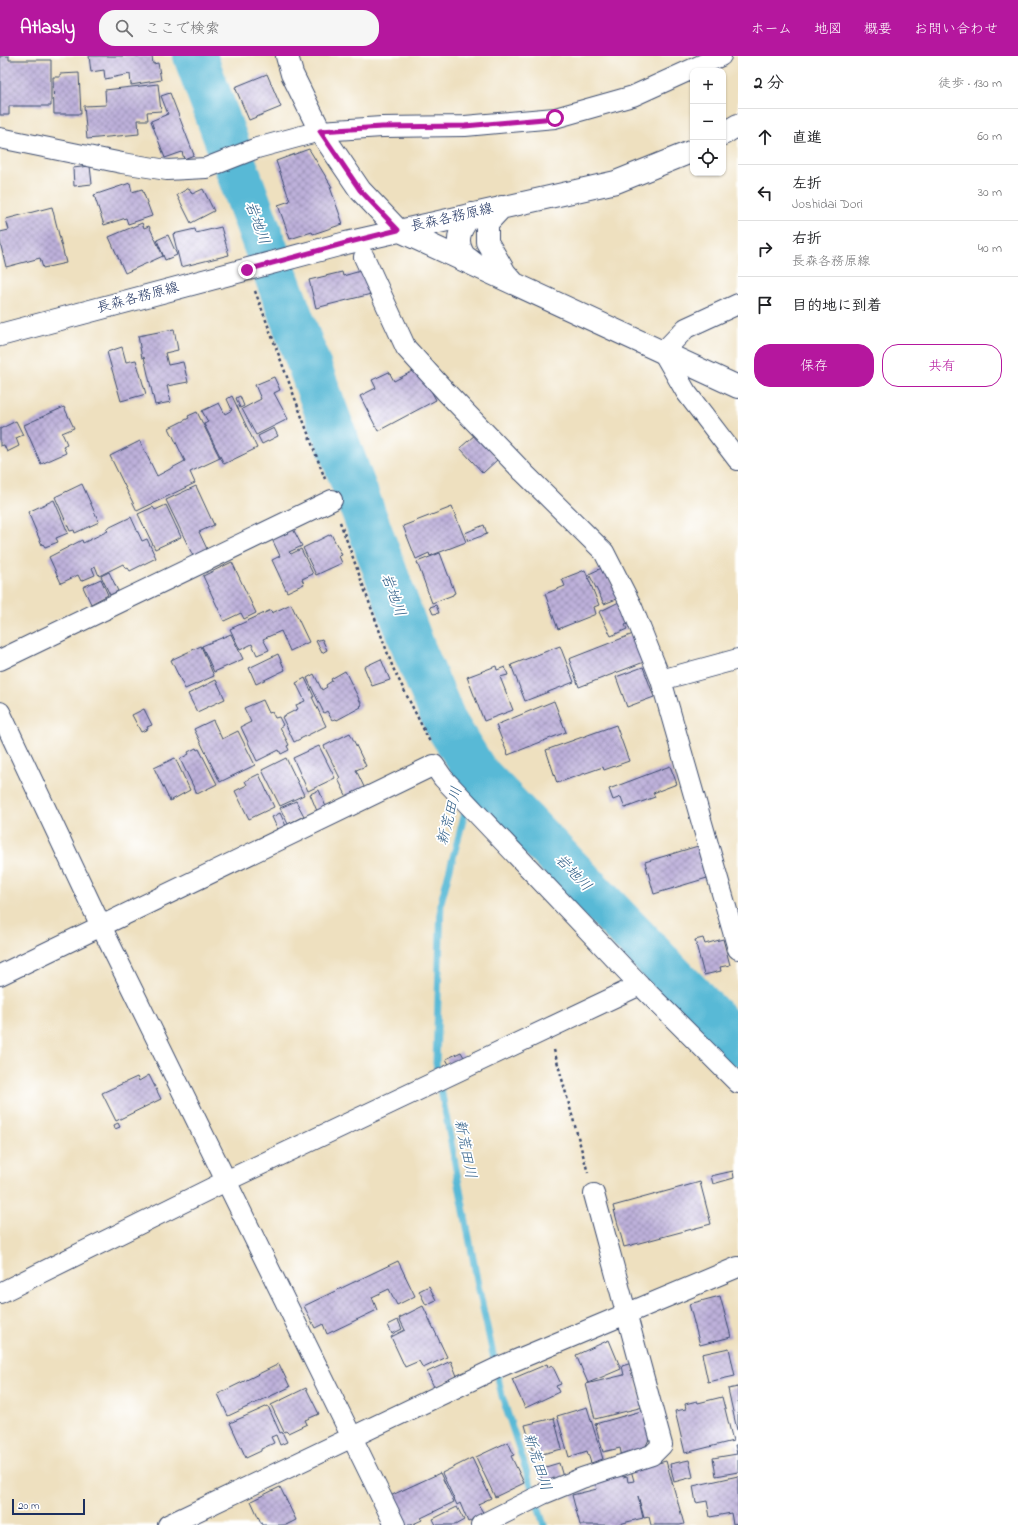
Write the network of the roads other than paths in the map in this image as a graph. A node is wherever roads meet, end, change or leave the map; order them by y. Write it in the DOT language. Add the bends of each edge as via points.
graph roads {
  1 [pos="287,56"];
  2 [pos="721,56"];
  3 [pos="738,125"];
  4 [pos="320,131"];
  5 [pos="726,132"];
  6 [pos="0,138"];
  7 [pos="690,152"];
  8 [pos="502,207"];
  9 [pos="472,214"];
  10 [pos="398,230"];
  11 [pos="364,257"];
  12 [pos="477,266"];
  13 [pos="514,283"];
  14 [pos="738,304"];
  15 [pos="0,335"];
  16 [pos="663,352"];
  17 [pos="738,387"];
  18 [pos="738,460"];
  19 [pos="332,500"];
  20 [pos="738,659"];
  21 [pos="0,660"];
  22 [pos="661,680"];
  23 [pos="0,712"];
  24 [pos="101,926"];
  25 [pos="738,949"];
  26 [pos="0,975"];
  27 [pos="640,985"];
  28 [pos="738,1083"];
  29 [pos="226,1181"];
  30 [pos="594,1194"];
  31 [pos="738,1267"];
  32 [pos="0,1293"];
  33 [pos="627,1314"];
  34 [pos="351,1437"];
  35 [pos="168,1525"];
  36 [pos="395,1525"];
  37 [pos="481,1525"];
  1 -- 4 [label="street" via="292,74"];
  2 -- 4 [label="street" via="632,96 555,118 465,126"];
  3 -- 5 [label="street"];
  4 -- 6 [label="street" via="257,148 206,168 167,170"];
  4 -- 10 [label="street" via="360,190"];
  7 -- 8 [label="street, 長森各務原線" via="616,182"];
  8 -- 9 [label="street, 長森各務原線"];
  8 -- 13 [label="street" via="488,223 487,242"];
  9 -- 10 [label="street, 長森各務原線"];
  9 -- 12 [label="street" via="461,228 459,238 462,252"];
  10 -- 12 [label="street"];
  10 -- 15 [label="street, 長森各務原線"];
  11 -- 22 [label="street" via="406,348 523,472 604,552 632,607"];
  12 -- 13 [label="street"];
  13 -- 16 [label="street"];
  14 -- 16 [label="street" via="686,328"];
  16 -- 17 [label="street"];
  16 -- 18 [label="street" via="686,392"];
  19 -- 21 [label="street"];
  20 -- 22 [label="street"];
  22 -- 25 [label="street"];
  23 -- 24 [label="street"];
  24 -- 26 [label="street"];
  24 -- 27 [label="street" via="434,765 443,778"];
  24 -- 29 [label="street"];
  27 -- 28 [label="street"];
  27 -- 29 [label="street"];
  29 -- 32 [label="street"];
  29 -- 34 [label="street"];
  30 -- 33 [label="street"];
  31 -- 33 [label="street"];
  33 -- 34 [label="street" via="497,1368"];
  33 -- 37 [label="street" via="662,1445 652,1455 582,1478"];
  34 -- 35 [label="street"];
  34 -- 36 [label="street"];
}
